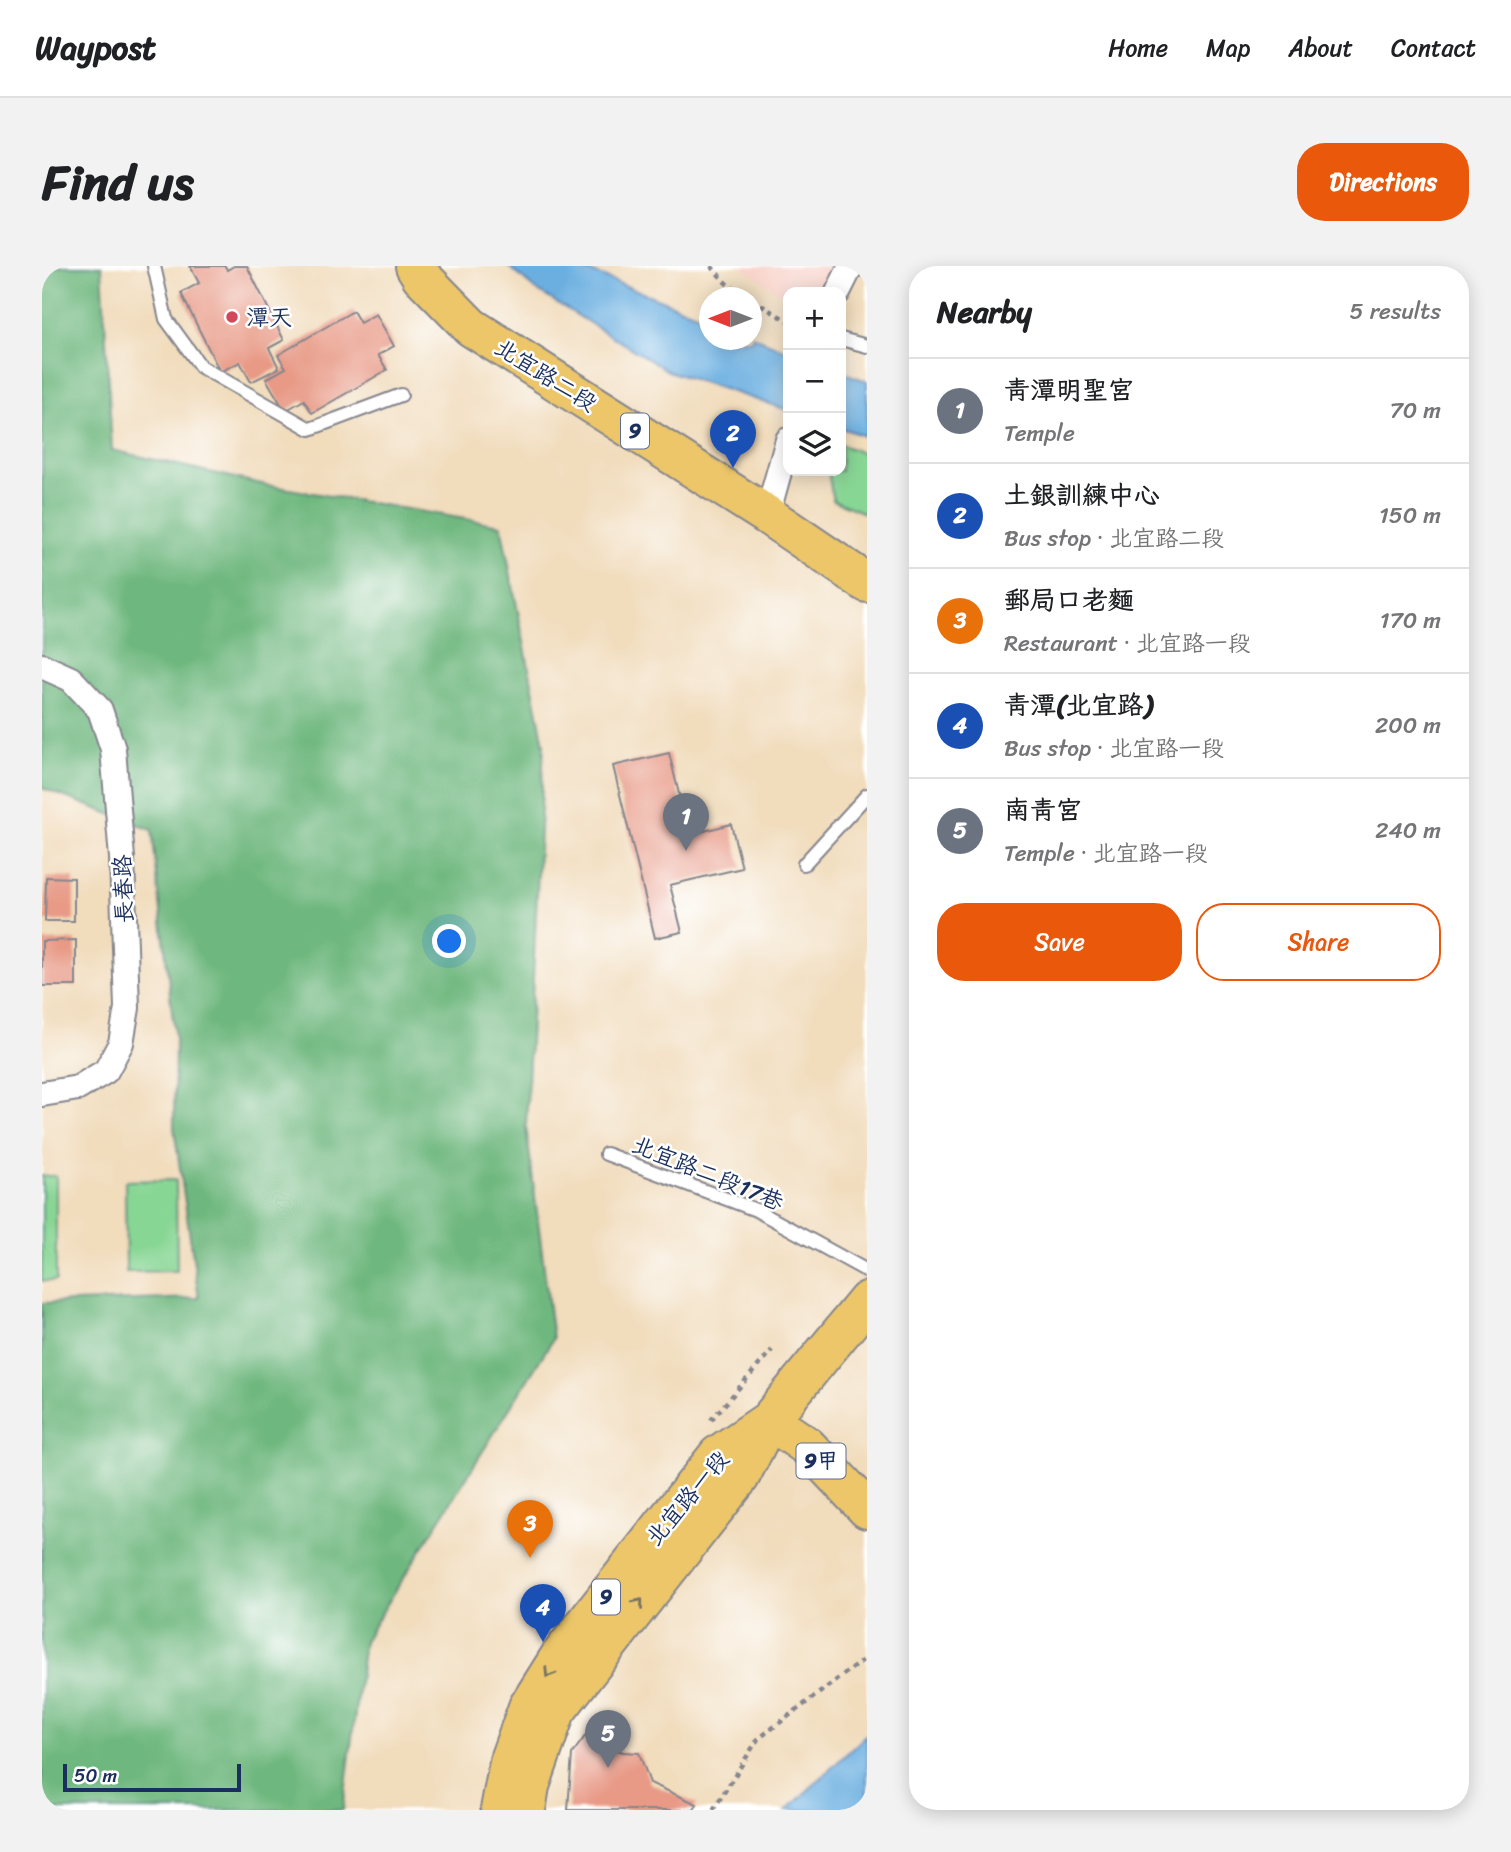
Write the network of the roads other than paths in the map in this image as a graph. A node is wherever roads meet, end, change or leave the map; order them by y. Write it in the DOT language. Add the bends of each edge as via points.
graph roads {
  1 [pos="154,266"];
  2 [pos="415,266"];
  3 [pos="851,266"];
  4 [pos="840,287"];
  5 [pos="846,340"];
  6 [pos="867,346"];
  7 [pos="401,395"];
  8 [pos="783,458"];
  9 [pos="767,515"];
  10 [pos="867,583"];
  11 [pos="42,666"];
  12 [pos="867,795"];
  13 [pos="804,864"];
  14 [pos="42,1094"];
  15 [pos="606,1154"];
  16 [pos="867,1271"];
  17 [pos="867,1301"];
  18 [pos="769,1420"];
  19 [pos="867,1509"];
  20 [pos="500,1810"];
  21 [pos="526,1810"];
  1 -- 7 [label="lane" via="166,319 201,367 310,429"];
  2 -- 9 [label="main road, 北宜路二段 / 9" via="471,327"];
  3 -- 4 [label="street"];
  5 -- 6 [label="lane"];
  8 -- 9 [label="street"];
  9 -- 10 [label="main road, 北宜路二段 / 9"];
  11 -- 14 [label="street, 長春路" via="71,679 100,710 113,749 127,1009 121,1044 106,1070 78,1088"];
  12 -- 13 [label="lane"];
  15 -- 16 [label="lane, 北宜路二段17巷" via="755,1210"];
  17 -- 18 [label="main road, 9"];
  18 -- 19 [label="main road, 9甲" via="807,1446"];
  18 -- 20 [label="main road, 北宜路一段 / 9, one-way" via="718,1455 560,1656 528,1707 510,1757"];
  21 -- 18 [label="main road, 北宜路一段 / 9, one-way" via="556,1711 740,1477"];
}
